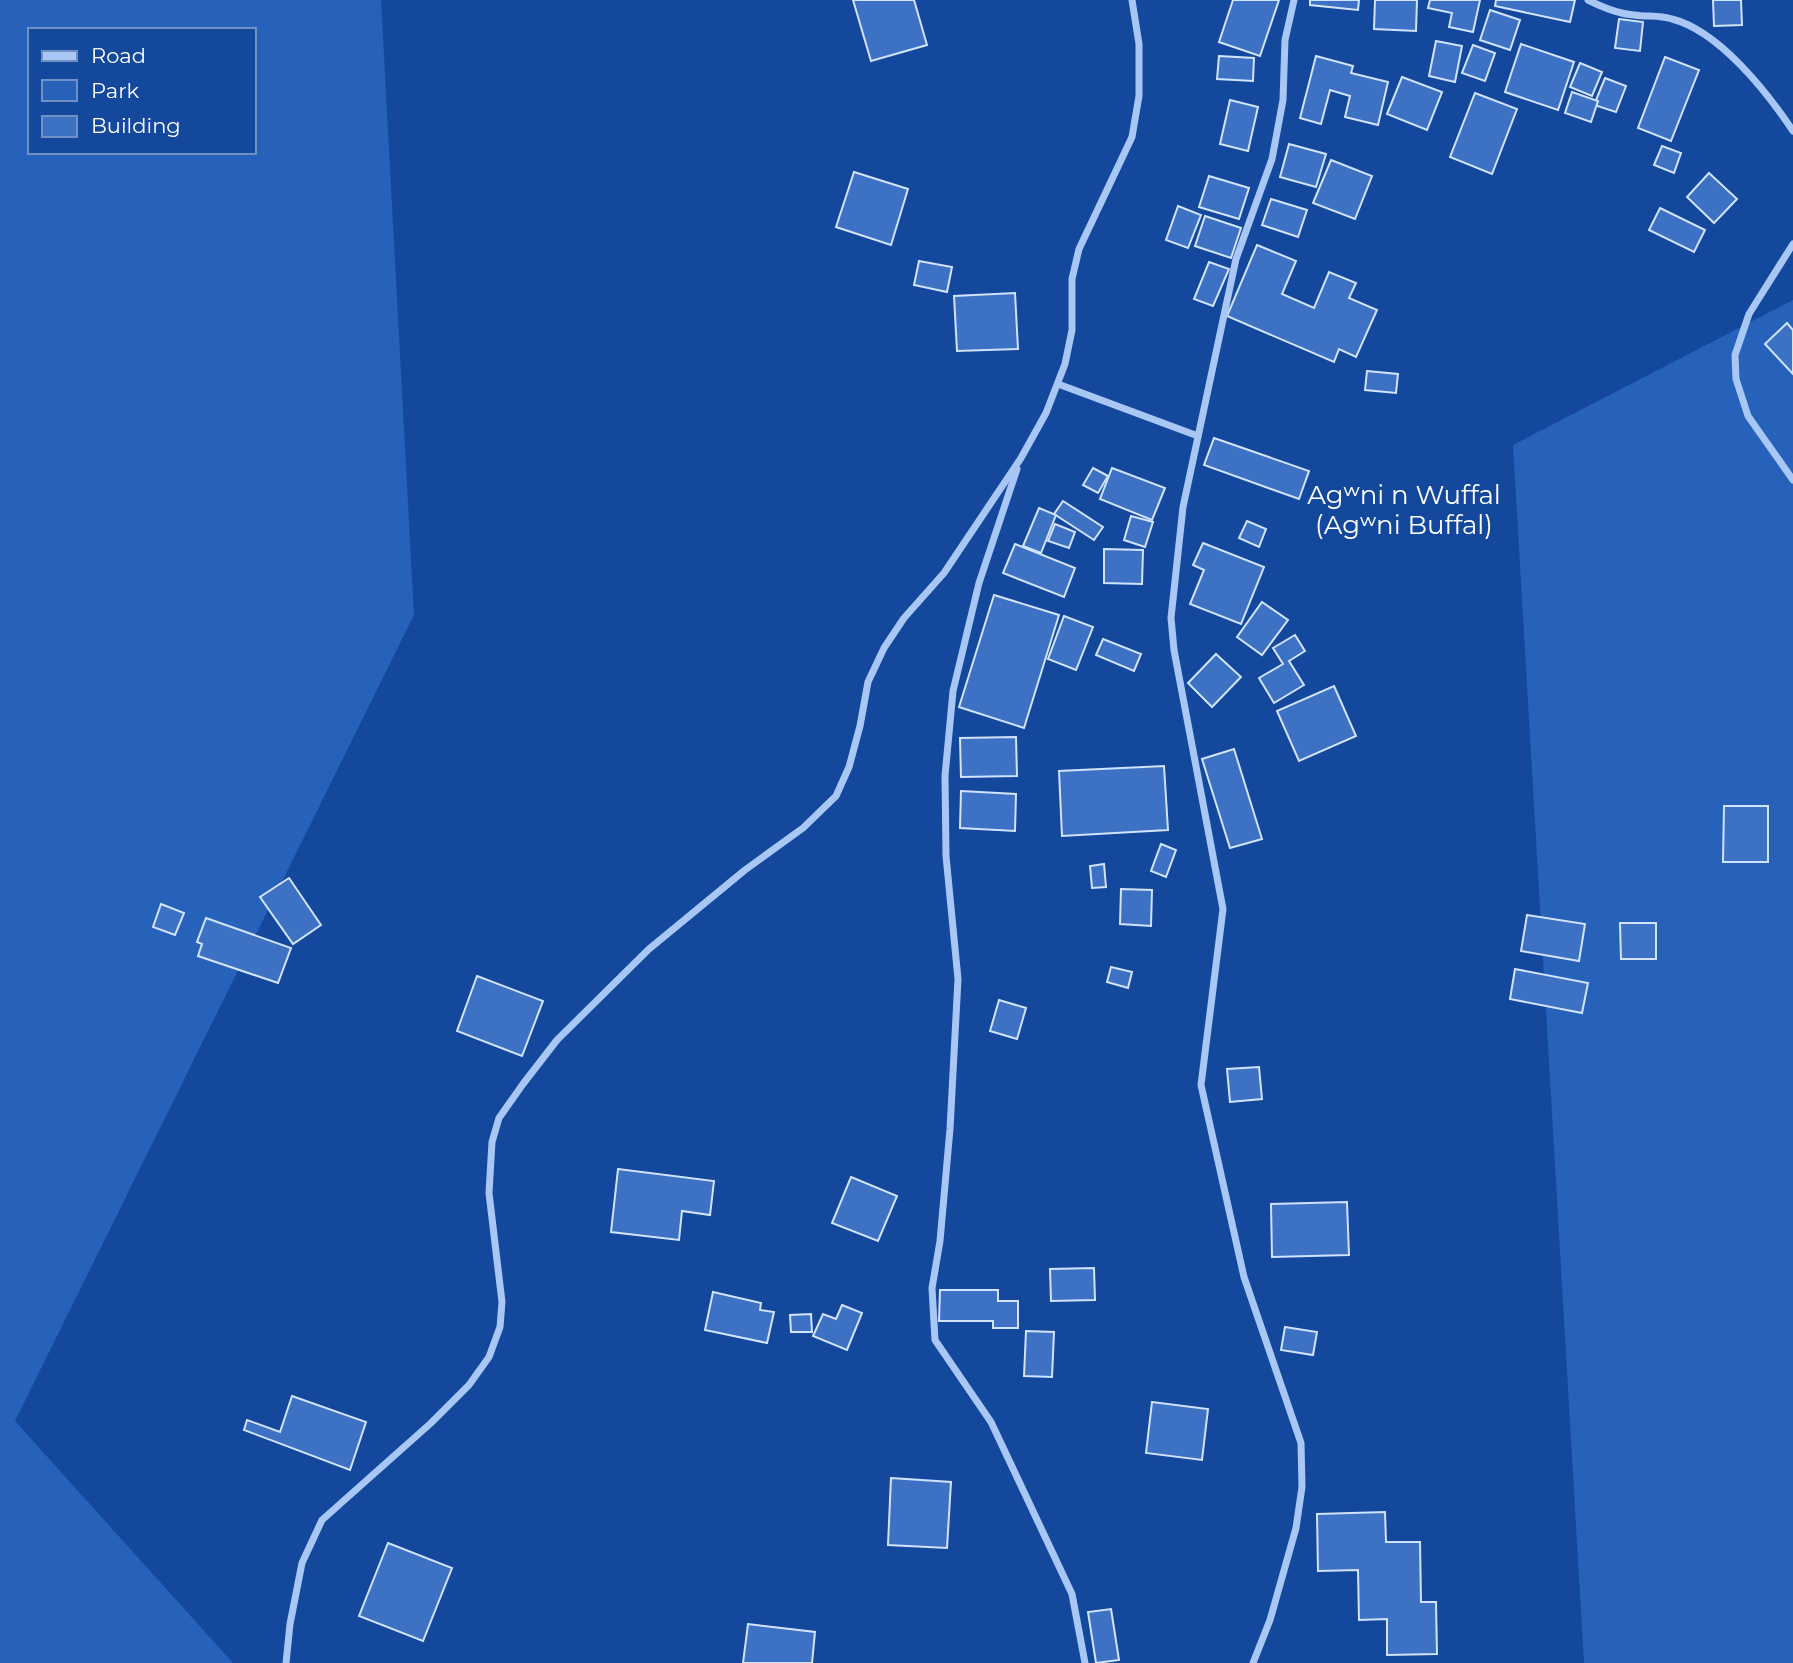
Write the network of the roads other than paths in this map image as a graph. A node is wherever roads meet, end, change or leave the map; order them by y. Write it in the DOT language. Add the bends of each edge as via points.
graph roads {
  1 [pos="1132,0"];
  2 [pos="1294,0"];
  3 [pos="1588,0"];
  4 [pos="1793,131"];
  5 [pos="1793,244"];
  6 [pos="1058,384"];
  7 [pos="1198,436"];
  8 [pos="1021,458"];
  9 [pos="1793,480"];
  10 [pos="286,1663"];
  11 [pos="1085,1663"];
  12 [pos="1253,1663"];
  1 -- 6 [label="street" via="1139,44 1139,96 1132,137 1079,249 1072,279 1072,331"];
  2 -- 7 [label="street" via="1272,159 1236,259"];
  3 -- 4 [label="street" via="1691,26 1761,87"];
  5 -- 9 [label="street" via="1749,314 1735,355 1736,379 1748,416"];
  6 -- 7 [label="street"];
  6 -- 8 [label="street"];
  7 -- 12 [label="street" via="1183,507 1171,618 1223,909 1201,1085 1244,1277 1301,1443 1302,1486 1296,1528"];
  8 -- 10 [label="street" via="944,573 884,648 868,682 852,757 836,796 803,828 649,949 557,1040 499,1118 492,1142 489,1194 502,1302 500,1327 489,1357 431,1423 322,1520 302,1563"];
  8 -- 11 [label="street" via="979,583 953,691 945,776 946,856 958,979 944,1204 932,1288 935,1340 991,1422 1072,1594"];
}
